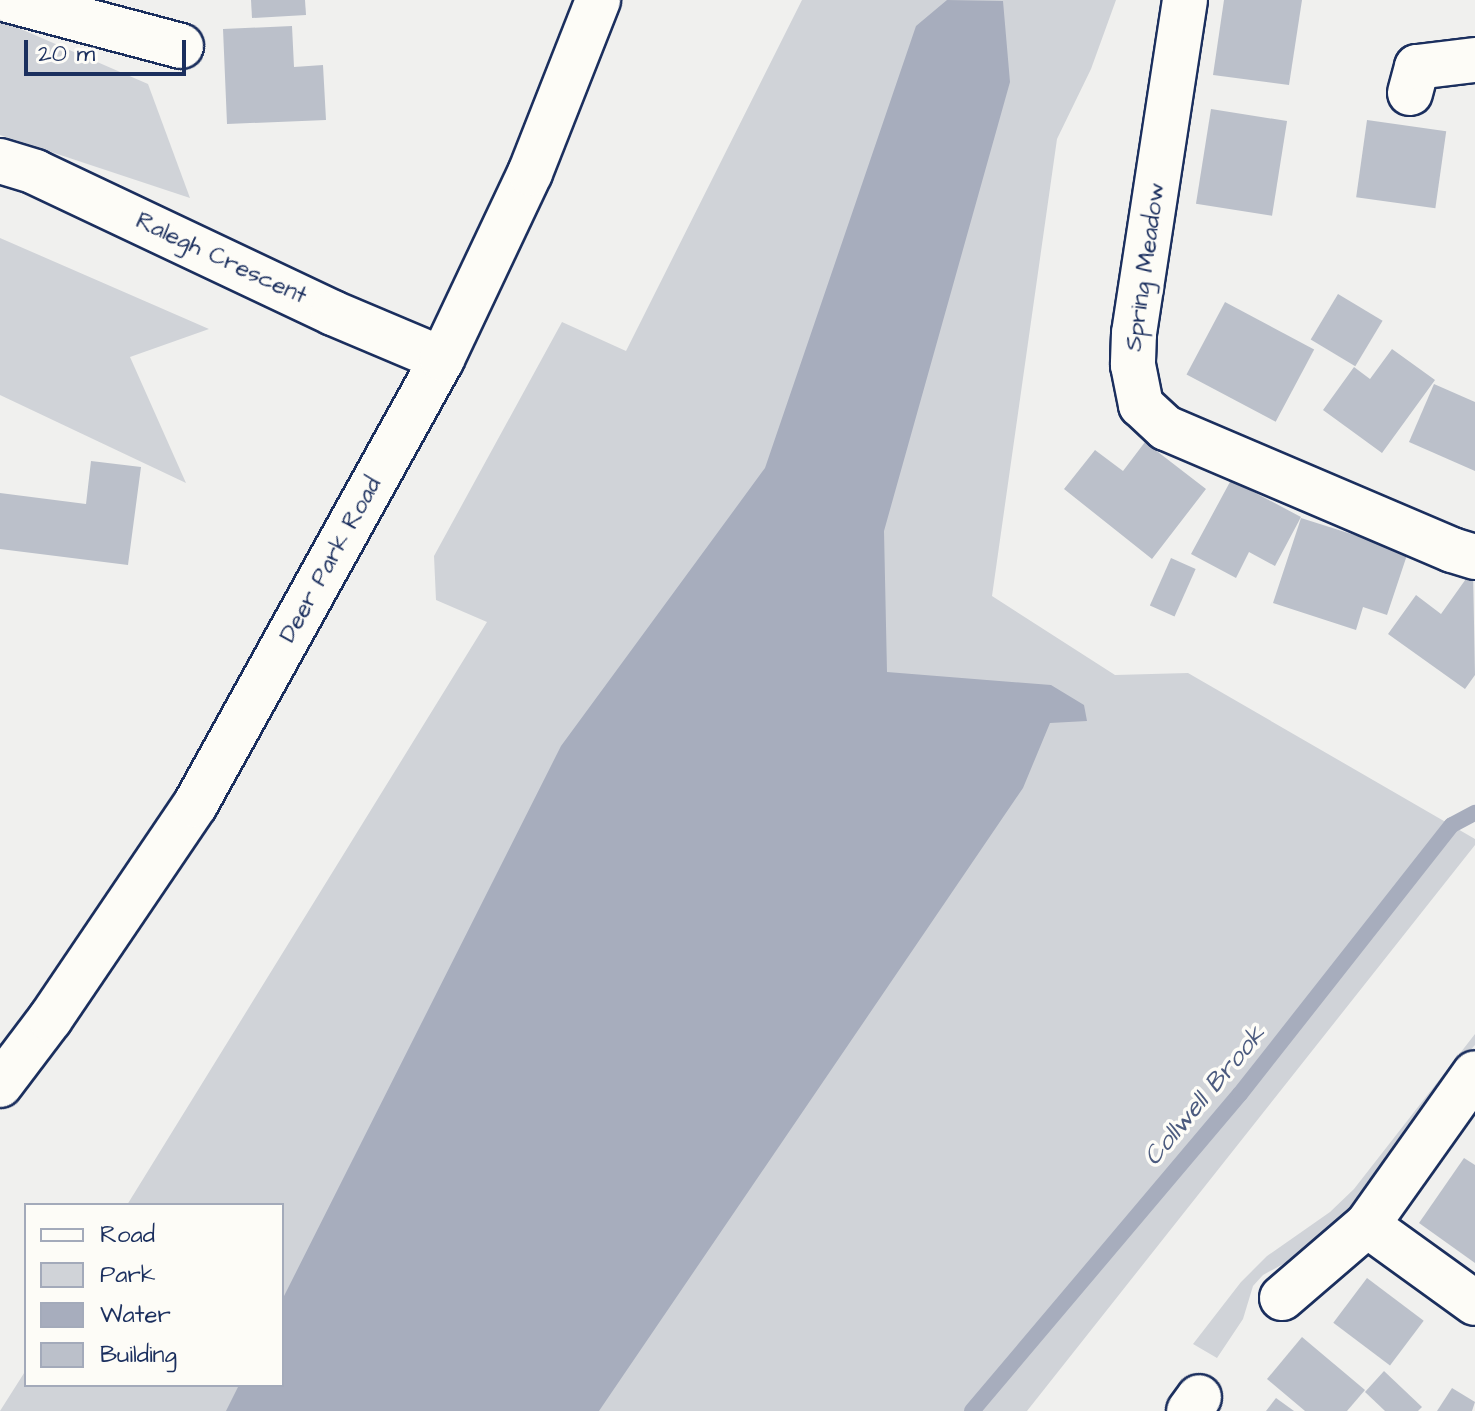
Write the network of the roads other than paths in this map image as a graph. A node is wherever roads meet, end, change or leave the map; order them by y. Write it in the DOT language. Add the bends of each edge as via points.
graph roads {
  1 [pos="8,0"];
  2 [pos="598,0"];
  3 [pos="1185,0"];
  4 [pos="181,46"];
  5 [pos="1475,60"];
  6 [pos="1410,93"];
  7 [pos="0,161"];
  8 [pos="442,359"];
  9 [pos="1475,557"];
  10 [pos="1475,1073"];
  11 [pos="0,1085"];
  12 [pos="1367,1225"];
  13 [pos="1282,1298"];
  14 [pos="1475,1303"];
  1 -- 4 [label="street"];
  2 -- 8 [label="street, Deer Park Road" via="530,173"];
  3 -- 9 [label="street, Spring Meadow" via="1134,333 1133,365 1141,405 1166,428"];
  5 -- 6 [label="street" via="1417,67"];
  7 -- 8 [label="street, Ralegh Crescent" via="35,172"];
  8 -- 11 [label="street, Deer Park Road" via="195,805"];
  10 -- 12 [label="street"];
  12 -- 13 [label="street"];
  12 -- 14 [label="street"];
}
